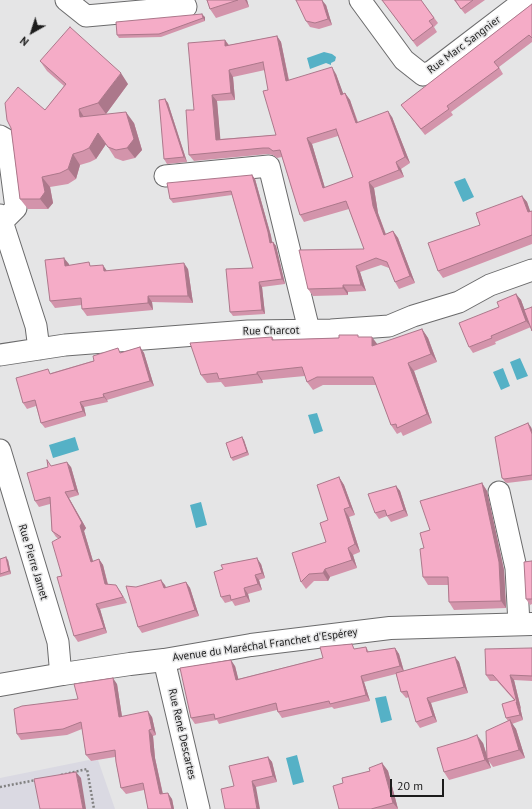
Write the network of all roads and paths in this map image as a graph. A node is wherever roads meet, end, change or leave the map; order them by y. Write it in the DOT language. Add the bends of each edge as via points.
graph roads {
  1 [pos="66,0"];
  2 [pos="183,0"];
  3 [pos="360,0"];
  4 [pos="525,0"];
  5 [pos="0,136"];
  6 [pos="165,176"];
  7 [pos="1,218"];
  8 [pos="532,270"];
  9 [pos="309,330"];
  10 [pos="39,349"];
  11 [pos="0,355"];
  12 [pos="0,450"];
  13 [pos="499,492"];
  14 [pos="526,624"];
  15 [pos="164,660"];
  16 [pos="63,674"];
  17 [pos="0,686"];
  18 [pos="58,775"];
  19 [pos="37,780"];
  20 [pos="0,787"];
  21 [pos="94,809"];
  22 [pos="199,809"];
  1 -- 2 [label="street" via="86,16 186,7"];
  3 -- 4 [label="street, Rue Marc Sangnier" via="404,60 423,76"];
  5 -- 7 [label="street" via="8,140 16,208"];
  6 -- 9 [label="street" via="269,166"];
  7 -- 10 [label="street" via="36,326"];
  8 -- 9 [label="street, Rue Charcot" via="490,285 459,302 389,326"];
  9 -- 10 [label="street, Rue Charcot" via="248,331"];
  10 -- 11 [label="street, Rue Charcot"];
  12 -- 16 [label="street, Rue Pierre Jamet" via="58,642"];
  13 -- 14 [label="street"];
  14 -- 15 [label="main road, Avenue du Maréchal Franchet d'Espérey" via="390,628"];
  15 -- 16 [label="main road, Avenue du Maréchal Franchet d'Espérey"];
  15 -- 22 [label="street, Rue René Descartes"];
  16 -- 17 [label="main road, Avenue du Maréchal Franchet d'Espérey"];
  18 -- 21 [label="path" via="87,769"];
  19 -- 20 [label="path"];
}
